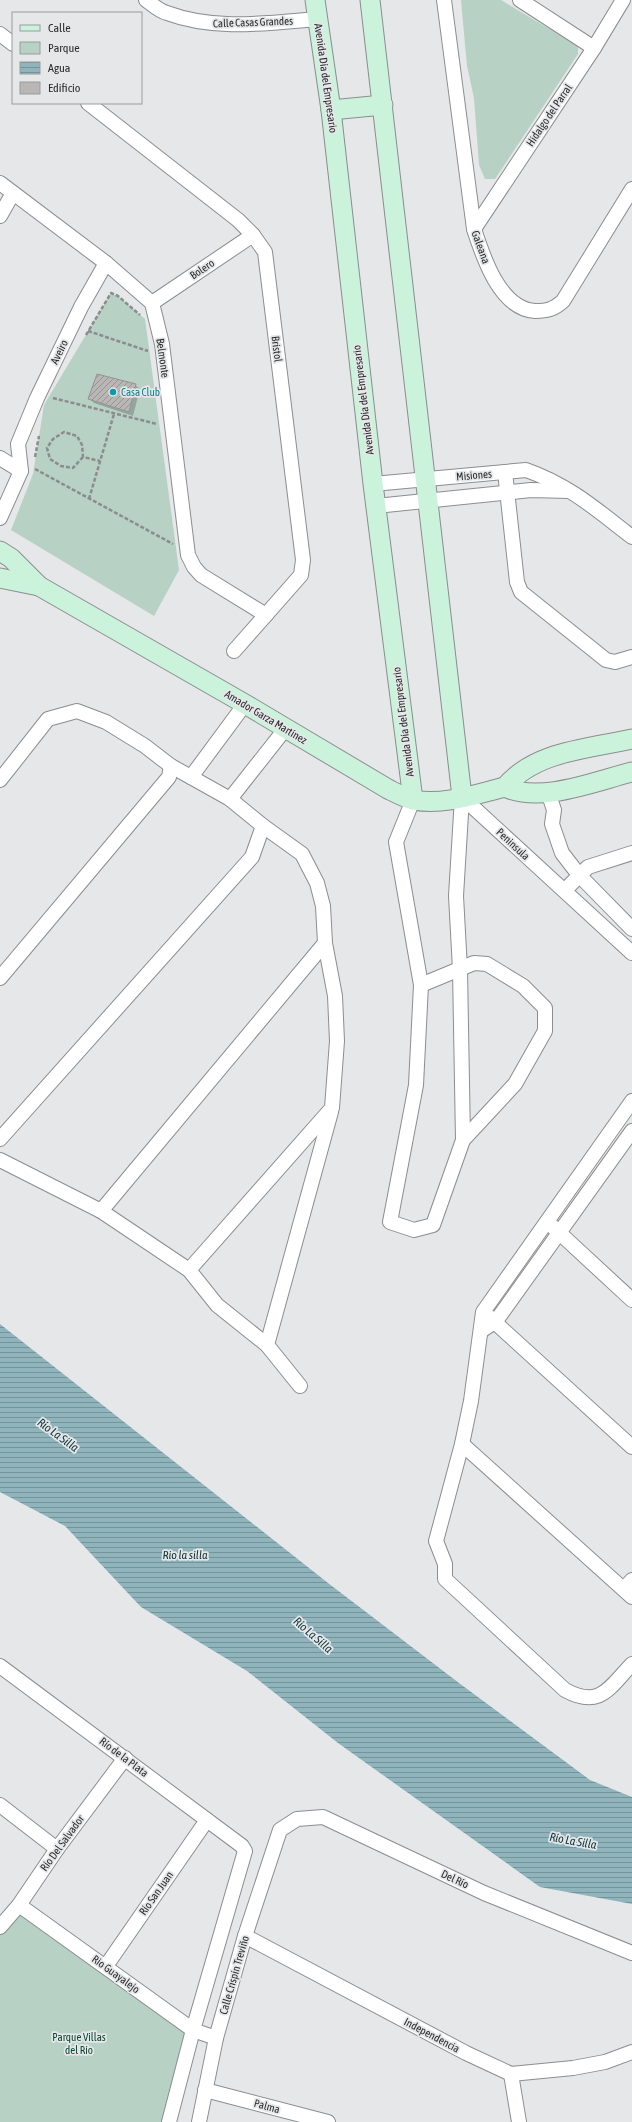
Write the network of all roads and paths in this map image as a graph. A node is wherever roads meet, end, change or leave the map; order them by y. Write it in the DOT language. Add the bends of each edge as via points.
graph roads {
  1 [pos="146,0"];
  2 [pos="315,0"];
  3 [pos="370,0"];
  4 [pos="444,0"];
  5 [pos="520,0"];
  6 [pos="623,0"];
  7 [pos="317,19"];
  8 [pos="0,34"];
  9 [pos="12,43"];
  10 [pos="594,48"];
  11 [pos="89,104"];
  12 [pos="382,105"];
  13 [pos="331,110"];
  14 [pos="0,183"];
  15 [pos="632,189"];
  16 [pos="13,193"];
  17 [pos="0,216"];
  18 [pos="474,229"];
  19 [pos="253,235"];
  20 [pos="106,263"];
  21 [pos="152,303"];
  22 [pos="145,319"];
  23 [pos="88,331"];
  24 [pos="84,338"];
  25 [pos="148,345"];
  26 [pos="149,351"];
  27 [pos="150,359"];
  28 [pos="49,397"];
  29 [pos="114,414"];
  30 [pos="158,418"];
  31 [pos="40,429"];
  32 [pos="18,444"];
  33 [pos="0,453"];
  34 [pos="83,457"];
  35 [pos="0,458"];
  36 [pos="35,460"];
  37 [pos="100,462"];
  38 [pos="27,472"];
  39 [pos="505,472"];
  40 [pos="424,479"];
  41 [pos="373,484"];
  42 [pos="571,491"];
  43 [pos="507,494"];
  44 [pos="89,499"];
  45 [pos="427,501"];
  46 [pos="376,506"];
  47 [pos="0,518"];
  48 [pos="632,537"];
  49 [pos="175,538"];
  50 [pos="0,551"];
  51 [pos="0,578"];
  52 [pos="39,586"];
  53 [pos="266,615"];
  54 [pos="234,651"];
  55 [pos="632,657"];
  56 [pos="245,704"];
  57 [pos="286,728"];
  58 [pos="632,739"];
  59 [pos="171,766"];
  60 [pos="632,772"];
  61 [pos="191,778"];
  62 [pos="0,780"];
  63 [pos="505,787"];
  64 [pos="548,792"];
  65 [pos="462,798"];
  66 [pos="230,799"];
  67 [pos="413,800"];
  68 [pos="263,826"];
  69 [pos="632,853"];
  70 [pos="579,876"];
  71 [pos="565,890"];
  72 [pos="632,929"];
  73 [pos="325,943"];
  74 [pos="632,953"];
  75 [pos="460,969"];
  76 [pos="0,978"];
  77 [pos="421,985"];
  78 [pos="632,1102"];
  79 [pos="332,1108"];
  80 [pos="632,1131"];
  81 [pos="608,1133"];
  82 [pos="0,1139"];
  83 [pos="463,1140"];
  84 [pos="627,1148"];
  85 [pos="0,1160"];
  86 [pos="101,1211"];
  87 [pos="547,1222"];
  88 [pos="558,1232"];
  89 [pos="189,1270"];
  90 [pos="632,1300"];
  91 [pos="483,1312"];
  92 [pos="496,1321"];
  93 [pos="481,1331"];
  94 [pos="267,1345"];
  95 [pos="300,1386"];
  96 [pos="462,1444"];
  97 [pos="632,1447"];
  98 [pos="629,1589"];
  99 [pos="632,1664"];
  100 [pos="0,1666"];
  101 [pos="124,1758"];
  102 [pos="0,1805"];
  103 [pos="207,1820"];
  104 [pos="280,1830"];
  105 [pos="57,1848"];
  106 [pos="18,1905"];
  107 [pos="0,1927"];
  108 [pos="245,1936"];
  109 [pos="632,1953"];
  110 [pos="106,1966"];
  111 [pos="193,2030"];
  112 [pos="216,2038"];
  113 [pos="632,2052"];
  114 [pos="511,2074"];
  115 [pos="205,2090"];
  116 [pos="169,2122"];
  117 [pos="199,2122"];
  118 [pos="328,2122"];
  119 [pos="519,2122"];
  1 -- 7 [label="street, Calle Casas Grandes" via="165,13 205,23 236,25"];
  2 -- 7 [label="street, Avenida Día del Empresario"];
  3 -- 12 [label="street"];
  4 -- 18 [label="street, Galeana"];
  5 -- 10 [label="street"];
  6 -- 10 [label="street, Hidalgo del Parral"];
  7 -- 13 [label="street, Avenida Día del Empresario"];
  8 -- 9 [label="street"];
  10 -- 18 [label="street, Hidalgo del Parral"];
  11 -- 19 [label="street, Bristol" via="238,220"];
  12 -- 13 [label="street"];
  12 -- 40 [label="street"];
  13 -- 41 [label="street, Avenida Día del Empresario"];
  14 -- 16 [label="street"];
  15 -- 18 [label="street, Galeana" via="563,301 555,308 545,311 530,310 515,304 506,294 483,257"];
  16 -- 17 [label="street"];
  16 -- 20 [label="street"];
  19 -- 21 [label="street, Bolero"];
  19 -- 53 [label="street, Bristol" via="265,252 303,560 301,575"];
  20 -- 21 [label="street"];
  20 -- 32 [label="street, Aveiro" via="58,352"];
  21 -- 53 [label="street, Belmonte" via="162,344 188,555 201,575"];
  22 -- 23 [label="path" via="111,293"];
  23 -- 24 [label="path"];
  23 -- 26 [label="path"];
  25 -- 26 [label="path"];
  26 -- 27 [label="path"];
  28 -- 29 [label="path"];
  29 -- 30 [label="path" via="159,425"];
  29 -- 37 [label="path"];
  31 -- 36 [label="path"];
  32 -- 33 [label="street"];
  32 -- 38 [label="street, Aveiro"];
  34 -- 34 [label="path" via="82,446 77,436 64,432 53,439 47,448 50,459 61,466 73,468"];
  34 -- 37 [label="path"];
  35 -- 38 [label="street"];
  37 -- 44 [label="path"];
  38 -- 44 [label="path" via="34,468"];
  38 -- 47 [label="street"];
  39 -- 40 [label="street, Misiones"];
  39 -- 42 [label="street, Misiones" via="526,470"];
  39 -- 43 [label="street"];
  40 -- 41 [label="street, Misiones"];
  40 -- 45 [label="street"];
  41 -- 46 [label="street, Avenida Día del Empresario"];
  42 -- 43 [label="street, Misiones" via="531,490"];
  42 -- 48 [label="street, Misiones"];
  43 -- 45 [label="street, Misiones"];
  43 -- 55 [label="street" via="517,582 521,592 606,660 615,662"];
  44 -- 49 [label="path" via="176,546"];
  45 -- 46 [label="street, Misiones"];
  45 -- 65 [label="street"];
  46 -- 67 [label="street, Avenida Día del Empresario"];
  50 -- 52 [label="street, Amador Garza Martínez"];
  51 -- 52 [label="street, Amador Garza Martínez"];
  52 -- 56 [label="street, Amador Garza Martínez"];
  53 -- 54 [label="street, Bristol"];
  56 -- 57 [label="street, Amador Garza Martínez"];
  56 -- 61 [label="street"];
  57 -- 66 [label="street"];
  57 -- 67 [label="street, Amador Garza Martínez" via="388,789"];
  58 -- 63 [label="street" via="540,761 526,767"];
  59 -- 61 [label="street"];
  59 -- 62 [label="street" via="106,722 77,711 48,719"];
  59 -- 76 [label="street" via="169,777"];
  60 -- 64 [label="street"];
  61 -- 66 [label="street"];
  63 -- 64 [label="street" via="517,793"];
  63 -- 65 [label="street, Amador Garza Martínez"];
  64 -- 70 [label="street" via="554,810 552,824 556,839 562,853"];
  65 -- 67 [label="street, Amador Garza Martínez" via="431,802"];
  65 -- 71 [label="street, Peninsula"];
  65 -- 75 [label="street" via="456,896"];
  66 -- 68 [label="street"];
  67 -- 77 [label="street" via="396,842"];
  68 -- 73 [label="street" via="302,854 317,883"];
  68 -- 82 [label="street" via="252,857"];
  69 -- 70 [label="street" via="588,867"];
  70 -- 71 [label="street"];
  70 -- 72 [label="street"];
  71 -- 74 [label="street, Peninsula"];
  73 -- 79 [label="street" via="335,996 337,1041"];
  73 -- 86 [label="street"];
  75 -- 77 [label="street"];
  75 -- 83 [label="street"];
  75 -- 83 [label="street" via="474,963 487,964 523,986 545,1008 545,1031 515,1084"];
  77 -- 83 [label="street" via="416,1085 390,1222 414,1230 433,1225"];
  78 -- 81 [label="street"];
  79 -- 89 [label="street"];
  79 -- 94 [label="street"];
  80 -- 84 [label="street"];
  81 -- 84 [label="street"];
  81 -- 87 [label="street"];
  84 -- 88 [label="street"];
  85 -- 86 [label="street"];
  86 -- 89 [label="street"];
  87 -- 88 [label="street"];
  87 -- 91 [label="street"];
  88 -- 90 [label="street"];
  88 -- 92 [label="street"];
  89 -- 94 [label="street" via="218,1305"];
  91 -- 92 [label="street"];
  91 -- 93 [label="street"];
  92 -- 93 [label="street"];
  92 -- 97 [label="street"];
  93 -- 96 [label="street"];
  94 -- 95 [label="street"];
  96 -- 98 [label="street"];
  96 -- 99 [label="street" via="436,1541 445,1564 446,1579 565,1690 577,1696 589,1698 603,1694"];
  100 -- 101 [label="street, Río de la Plata"];
  101 -- 103 [label="street, Río de la Plata"];
  101 -- 105 [label="street, Río Del Salvador"];
  102 -- 105 [label="street"];
  103 -- 110 [label="street, Río San Juan"];
  103 -- 111 [label="street, Río de la Plata" via="245,1851"];
  104 -- 108 [label="street, Calle Crispín Treviño"];
  104 -- 109 [label="street, Del Río" via="297,1819 323,1817 484,1893"];
  105 -- 106 [label="street, Río Del Salvador"];
  106 -- 107 [label="street, Río Del Salvador"];
  106 -- 110 [label="street, Rio Guayalejo"];
  108 -- 112 [label="street, Calle Crispín Treviño"];
  108 -- 114 [label="street, Independencia" via="466,2053"];
  110 -- 111 [label="street, Rio Guayalejo"];
  111 -- 112 [label="street, Rio Guayalejo"];
  111 -- 116 [label="street"];
  112 -- 115 [label="street, Calle Crispín Treviño"];
  113 -- 114 [label="street" via="605,2062 573,2068"];
  114 -- 119 [label="street"];
  115 -- 117 [label="street, Calle Crispín Treviño"];
  115 -- 118 [label="street, Palma"];
}
